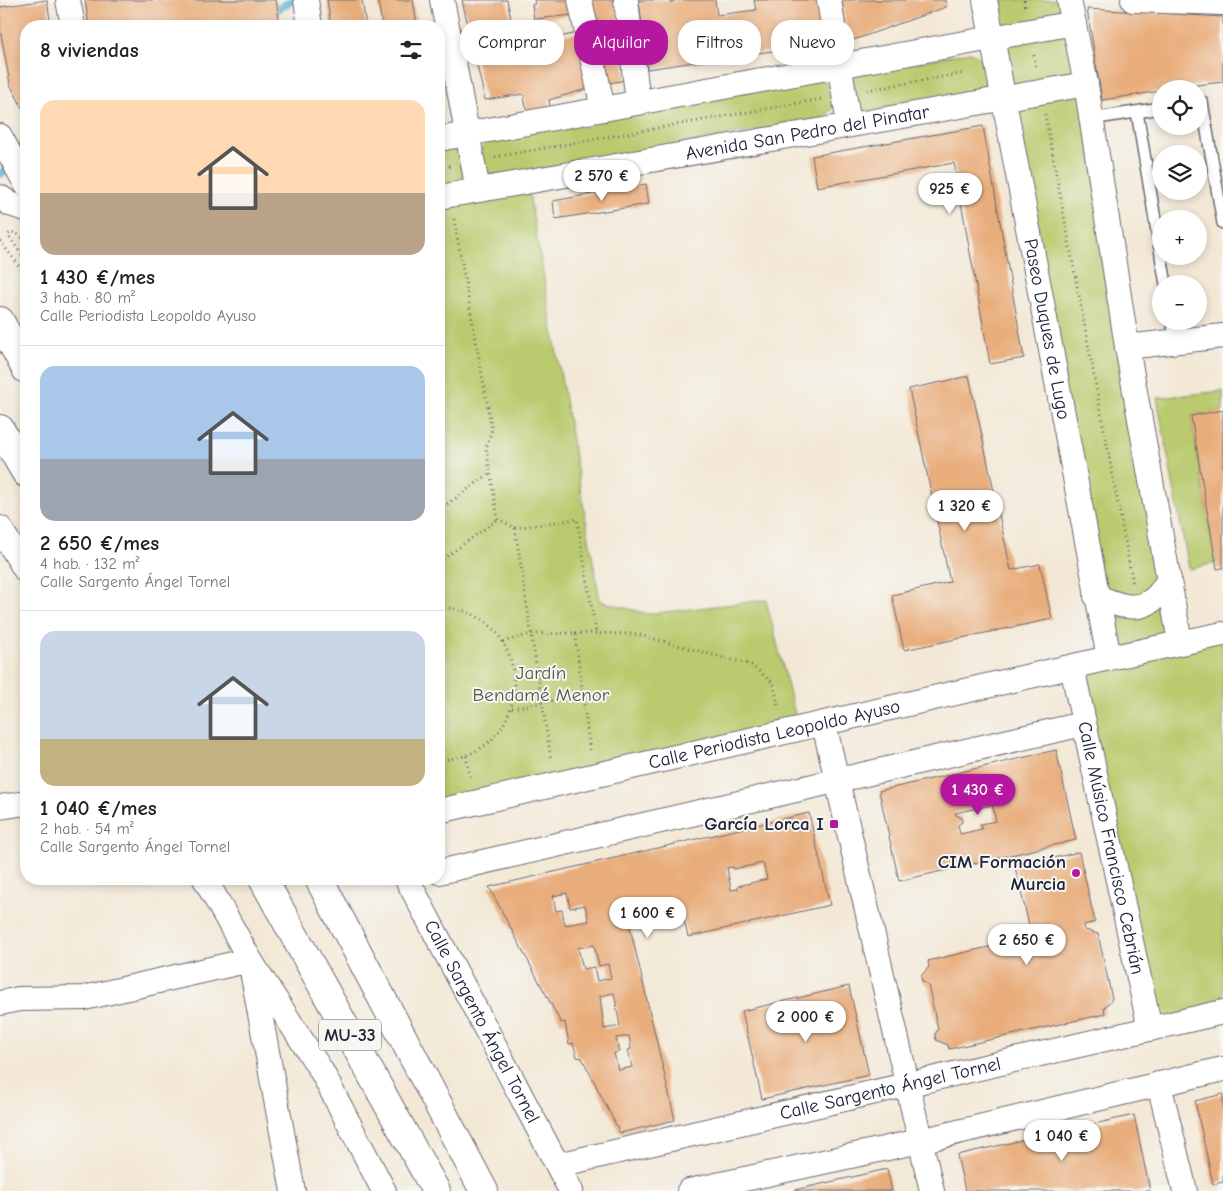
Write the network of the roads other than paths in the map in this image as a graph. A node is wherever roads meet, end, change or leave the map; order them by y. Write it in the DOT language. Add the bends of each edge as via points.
graph roads {
  1 [pos="68,0"];
  2 [pos="306,0"];
  3 [pos="442,0"];
  4 [pos="580,0"];
  5 [pos="626,0"];
  6 [pos="829,0"];
  7 [pos="985,0"];
  8 [pos="1070,0"];
  9 [pos="1134,0"];
  10 [pos="1223,3"];
  11 [pos="72,20"];
  12 [pos="309,20"];
  13 [pos="1074,23"];
  14 [pos="992,38"];
  15 [pos="839,66"];
  16 [pos="1086,84"];
  17 [pos="1004,98"];
  18 [pos="619,106"];
  19 [pos="1152,110"];
  20 [pos="1137,112"];
  21 [pos="1091,119"];
  22 [pos="849,125"];
  23 [pos="1207,131"];
  24 [pos="467,134"];
  25 [pos="0,136"];
  26 [pos="445,138"];
  27 [pos="20,173"];
  28 [pos="478,190"];
  29 [pos="445,196"];
  30 [pos="0,198"];
  31 [pos="20,207"];
  32 [pos="1153,210"];
  33 [pos="1223,223"];
  34 [pos="0,321"];
  35 [pos="1174,331"];
  36 [pos="0,336"];
  37 [pos="1223,336"];
  38 [pos="1127,347"];
  39 [pos="20,358"];
  40 [pos="20,364"];
  41 [pos="2,432"];
  42 [pos="20,463"];
  43 [pos="0,528"];
  44 [pos="20,561"];
  45 [pos="1169,579"];
  46 [pos="1096,596"];
  47 [pos="1223,634"];
  48 [pos="1180,642"];
  49 [pos="1109,658"];
  50 [pos="1072,667"];
  51 [pos="824,724"];
  52 [pos="1083,724"];
  53 [pos="836,779"];
  54 [pos="20,804"];
  55 [pos="0,807"];
  56 [pos="445,810"];
  57 [pos="445,871"];
  58 [pos="208,885"];
  59 [pos="266,885"];
  60 [pos="322,885"];
  61 [pos="410,885"];
  62 [pos="250,960"];
  63 [pos="0,1002"];
  64 [pos="268,1007"];
  65 [pos="1223,1012"];
  66 [pos="1150,1029"];
  67 [pos="1223,1069"];
  68 [pos="1159,1084"];
  69 [pos="907,1085"];
  70 [pos="920,1141"];
  71 [pos="558,1165"];
  72 [pos="293,1191"];
  73 [pos="384,1191"];
  74 [pos="436,1191"];
  75 [pos="484,1191"];
  76 [pos="571,1191"];
  77 [pos="689,1191"];
  78 [pos="932,1191"];
  79 [pos="1185,1191"];
  1 -- 11 [label="street"];
  2 -- 12 [label="street"];
  3 -- 24 [label="street"];
  4 -- 18 [label="street" via="585,29"];
  5 -- 18 [label="street"];
  6 -- 15 [label="street"];
  7 -- 14 [label="street, Paseo Duques de Lugo"];
  8 -- 13 [label="street"];
  9 -- 10 [label="street"];
  13 -- 14 [label="street"];
  13 -- 16 [label="street"];
  14 -- 15 [label="street"];
  14 -- 17 [label="street, Paseo Duques de Lugo"];
  15 -- 18 [label="street"];
  15 -- 22 [label="street"];
  16 -- 17 [label="street, Avenida San Pedro del Pinatar"];
  16 -- 21 [label="street"];
  17 -- 22 [label="street, Avenida San Pedro del Pinatar"];
  17 -- 46 [label="street, Paseo Duques de Lugo"];
  18 -- 24 [label="street"];
  19 -- 20 [label="lane"];
  20 -- 21 [label="lane"];
  20 -- 32 [label="lane"];
  21 -- 38 [label="street"];
  22 -- 28 [label="street, Avenida San Pedro del Pinatar"];
  23 -- 33 [label="lane"];
  24 -- 26 [label="street"];
  24 -- 28 [label="street"];
  25 -- 27 [label="street"];
  28 -- 29 [label="street, Avenida San Pedro del Pinatar"];
  30 -- 31 [label="street"];
  34 -- 39 [label="highway"];
  35 -- 37 [label="street"];
  35 -- 38 [label="street"];
  36 -- 40 [label="highway"];
  38 -- 45 [label="street"];
  41 -- 42 [label="highway"];
  43 -- 44 [label="street"];
  45 -- 46 [label="street" via="1155,599 1138,606 1117,606"];
  45 -- 48 [label="street"];
  46 -- 49 [label="street, Paseo Duques de Lugo"];
  47 -- 48 [label="street, Calle Periodista Leopoldo Ayuso"];
  48 -- 49 [label="street, Calle Periodista Leopoldo Ayuso"];
  49 -- 50 [label="street, Calle Periodista Leopoldo Ayuso"];
  50 -- 51 [label="street, Calle Periodista Leopoldo Ayuso"];
  50 -- 52 [label="street, Calle Músico Francisco Cebrián"];
  51 -- 53 [label="street"];
  51 -- 56 [label="street, Calle Periodista Leopoldo Ayuso"];
  52 -- 53 [label="street"];
  52 -- 66 [label="street, Calle Músico Francisco Cebrián"];
  53 -- 57 [label="street"];
  53 -- 69 [label="street"];
  54 -- 55 [label="street"];
  58 -- 62 [label="street"];
  59 -- 74 [label="highway, MU-33"];
  60 -- 75 [label="highway, MU-33"];
  61 -- 71 [label="street, Calle Sargento Ángel Tornel"];
  62 -- 63 [label="street" via="84,998"];
  62 -- 64 [label="street"];
  64 -- 72 [label="street"];
  64 -- 73 [label="street" via="322,1072"];
  65 -- 66 [label="street, Calle Sargento Ángel Tornel"];
  66 -- 69 [label="street, Calle Sargento Ángel Tornel"];
  67 -- 68 [label="street"];
  68 -- 70 [label="street"];
  68 -- 79 [label="street"];
  69 -- 70 [label="street"];
  69 -- 71 [label="street, Calle Sargento Ángel Tornel"];
  70 -- 77 [label="street"];
  70 -- 78 [label="street"];
  71 -- 76 [label="street, Calle Sargento Ángel Tornel"];
}
